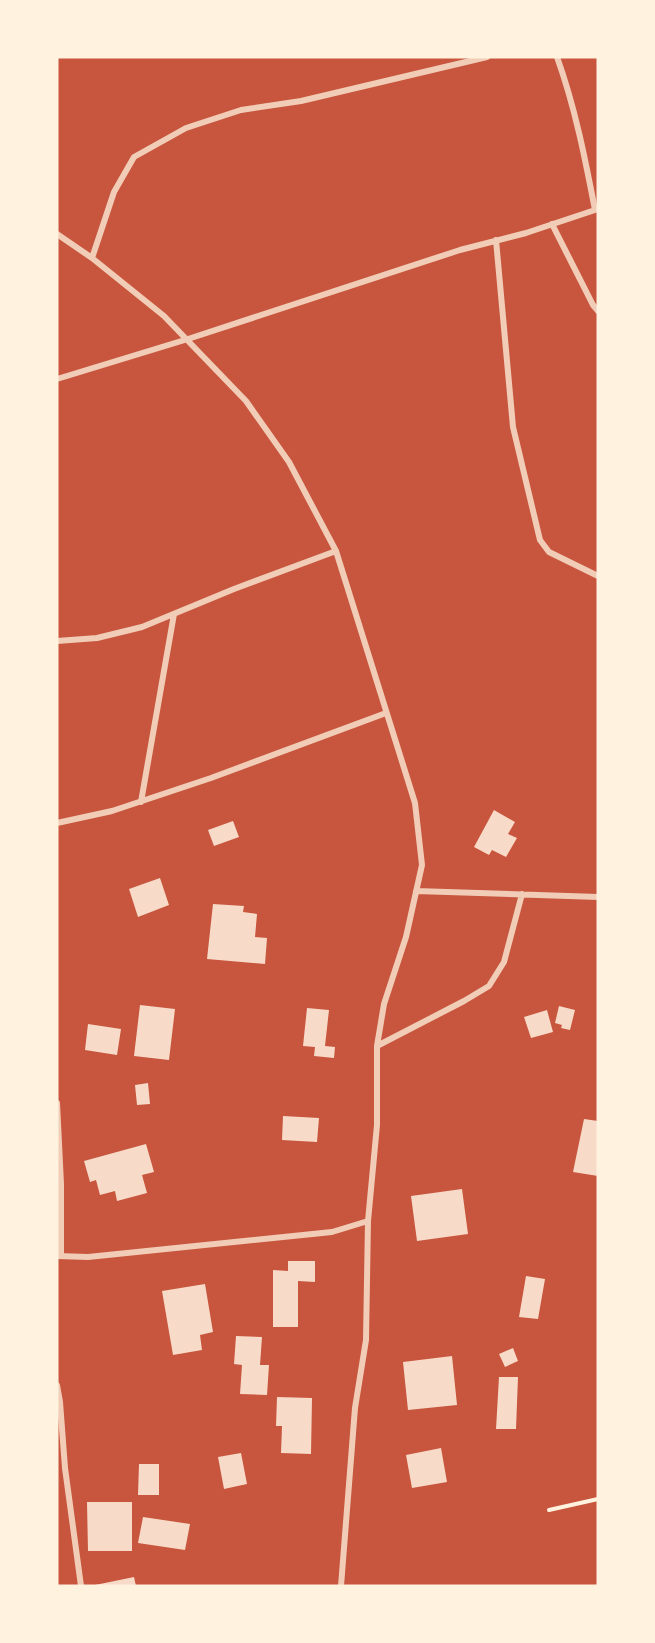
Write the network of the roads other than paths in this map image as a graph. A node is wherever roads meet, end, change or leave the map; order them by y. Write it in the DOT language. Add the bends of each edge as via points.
graph roads {
  1 [pos="488,57"];
  2 [pos="557,57"];
  3 [pos="596,210"];
  4 [pos="552,224"];
  5 [pos="57,234"];
  6 [pos="496,240"];
  7 [pos="92,258"];
  8 [pos="598,311"];
  9 [pos="188,339"];
  10 [pos="57,379"];
  11 [pos="336,551"];
  12 [pos="598,576"];
  13 [pos="174,614"];
  14 [pos="57,641"];
  15 [pos="386,713"];
  16 [pos="141,802"];
  17 [pos="57,823"];
  18 [pos="416,891"];
  19 [pos="522,894"];
  20 [pos="598,897"];
  21 [pos="377,1046"];
  22 [pos="57,1103"];
  23 [pos="368,1221"];
  24 [pos="59,1256"];
  25 [pos="57,1385"];
  26 [pos="81,1586"];
  27 [pos="341,1586"];
  1 -- 7 [label="street" via="301,101 241,110 186,128 134,157 114,192"];
  2 -- 3 [label="street" via="573,104"];
  3 -- 4 [label="street"];
  4 -- 6 [label="street"];
  4 -- 8 [label="street"];
  5 -- 7 [label="street"];
  6 -- 9 [label="street"];
  6 -- 12 [label="street" via="513,427 540,540 549,552"];
  7 -- 9 [label="street"];
  9 -- 10 [label="street"];
  9 -- 11 [label="street" via="246,401 271,436"];
  11 -- 13 [label="street"];
  11 -- 15 [label="street"];
  13 -- 14 [label="street" via="97,638"];
  13 -- 16 [label="street"];
  15 -- 16 [label="street"];
  15 -- 18 [label="street" via="415,803 422,865"];
  16 -- 17 [label="street"];
  18 -- 19 [label="street"];
  18 -- 21 [label="street" via="384,1004"];
  19 -- 20 [label="street"];
  19 -- 21 [label="street" via="504,962 489,986"];
  21 -- 23 [label="street" via="377,1125"];
  22 -- 24 [label="street"];
  23 -- 24 [label="street" via="332,1232 88,1257"];
  23 -- 27 [label="street" via="366,1340 355,1408"];
  25 -- 26 [label="street"];
}
